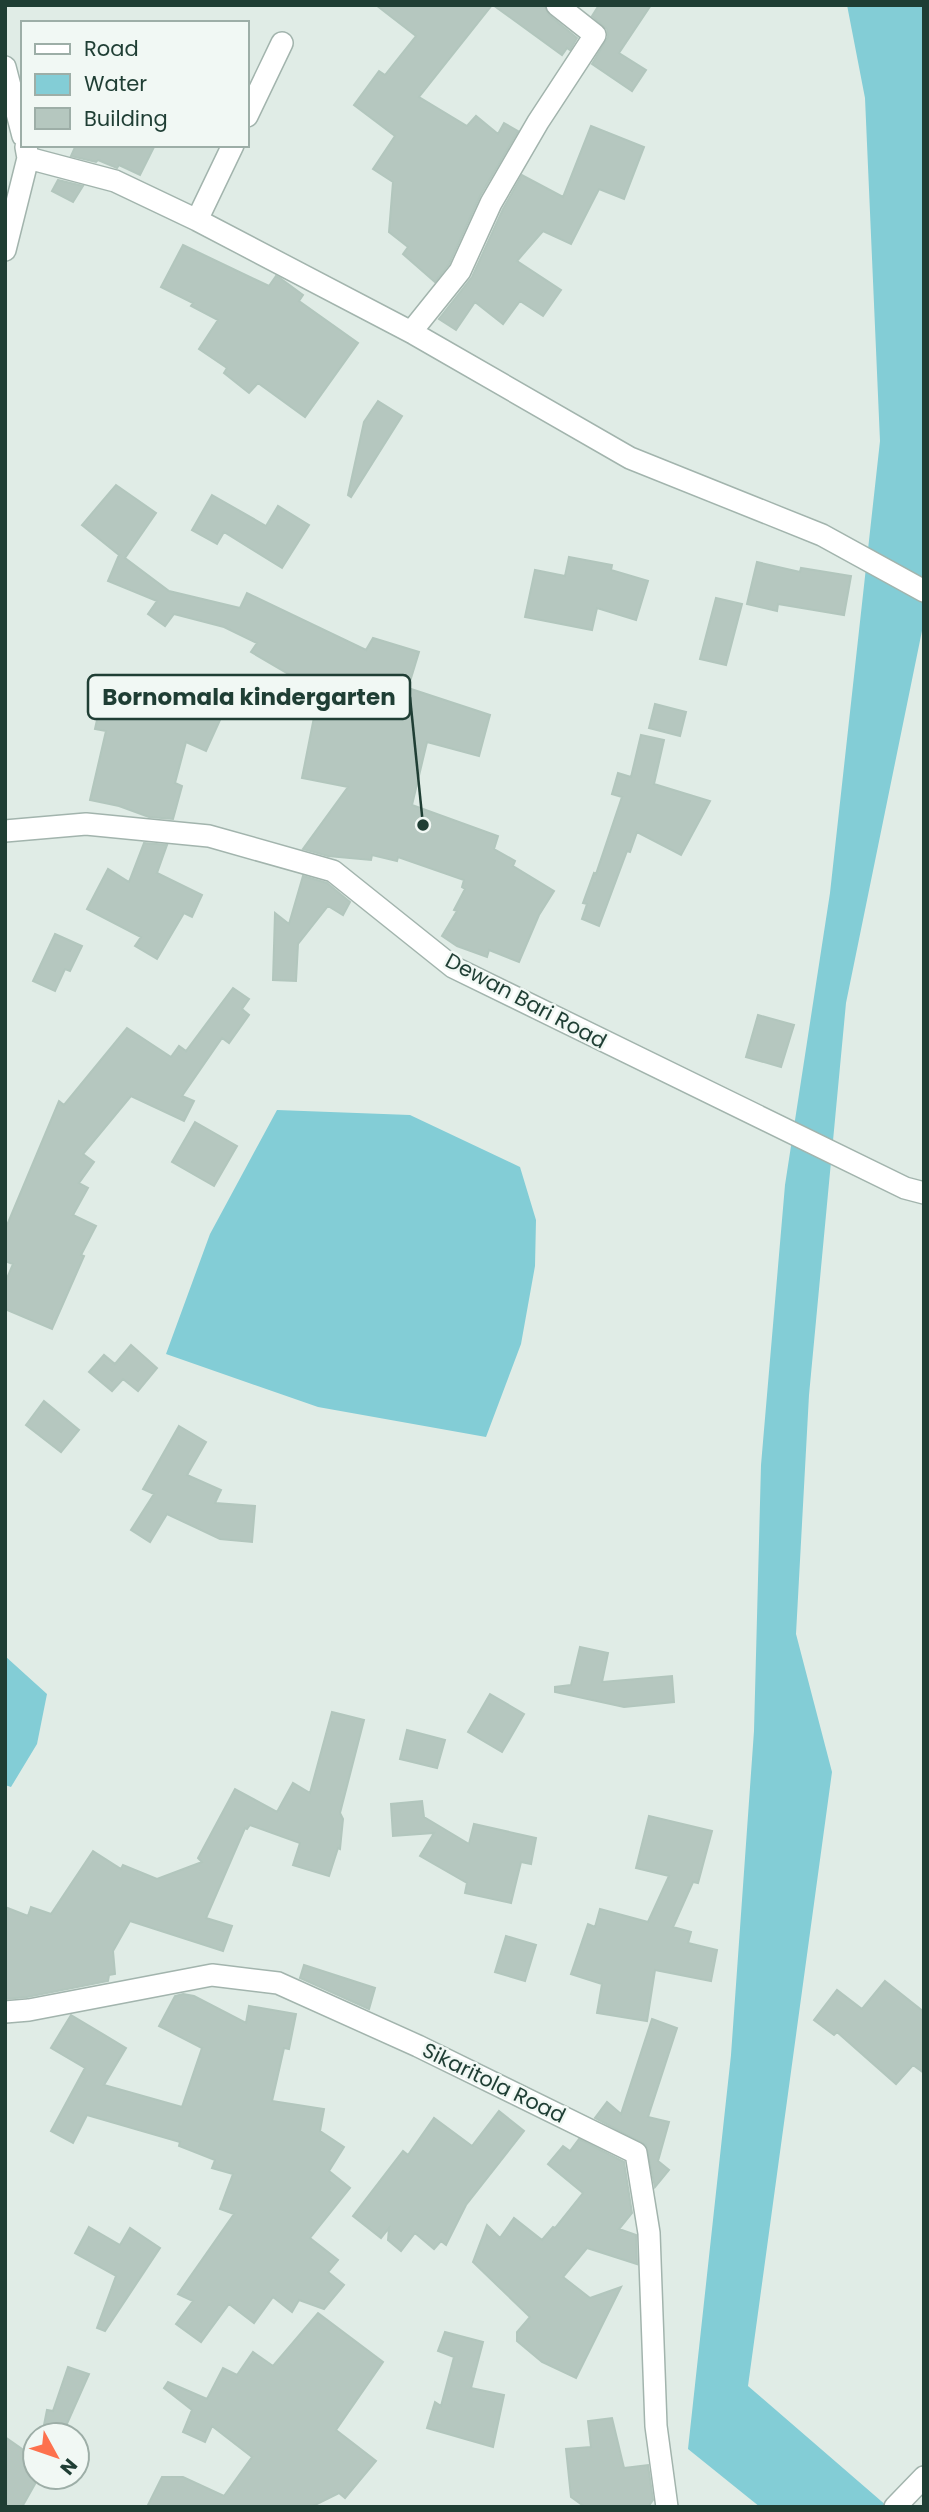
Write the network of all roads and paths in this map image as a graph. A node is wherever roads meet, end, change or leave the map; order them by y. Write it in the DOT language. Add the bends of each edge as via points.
graph roads {
  1 [pos="557,5"];
  2 [pos="282,43"];
  3 [pos="5,67"];
  4 [pos="248,114"];
  5 [pos="21,128"];
  6 [pos="232,147"];
  7 [pos="27,152"];
  8 [pos="197,220"];
  9 [pos="5,250"];
  10 [pos="411,331"];
  11 [pos="924,592"];
  12 [pos="5,831"];
  13 [pos="915,1191"];
  14 [pos="5,2012"];
  15 [pos="918,2483"];
  16 [pos="667,2507"];
  17 [pos="895,2507"];
  1 -- 10 [label="street" via="595,35 491,203 460,271"];
  2 -- 4 [label="street"];
  3 -- 5 [label="street"];
  6 -- 8 [label="street"];
  7 -- 8 [label="street" via="115,181"];
  7 -- 9 [label="street"];
  8 -- 10 [label="street"];
  10 -- 11 [label="street" via="631,458 822,535"];
  12 -- 13 [label="street, Dewan Bari Road" via="86,824 209,836 333,871 453,967"];
  14 -- 16 [label="street, Sikaritola Road" via="212,1975 278,1983 636,2153 649,2233 656,2426"];
  15 -- 17 [label="street"];
}
